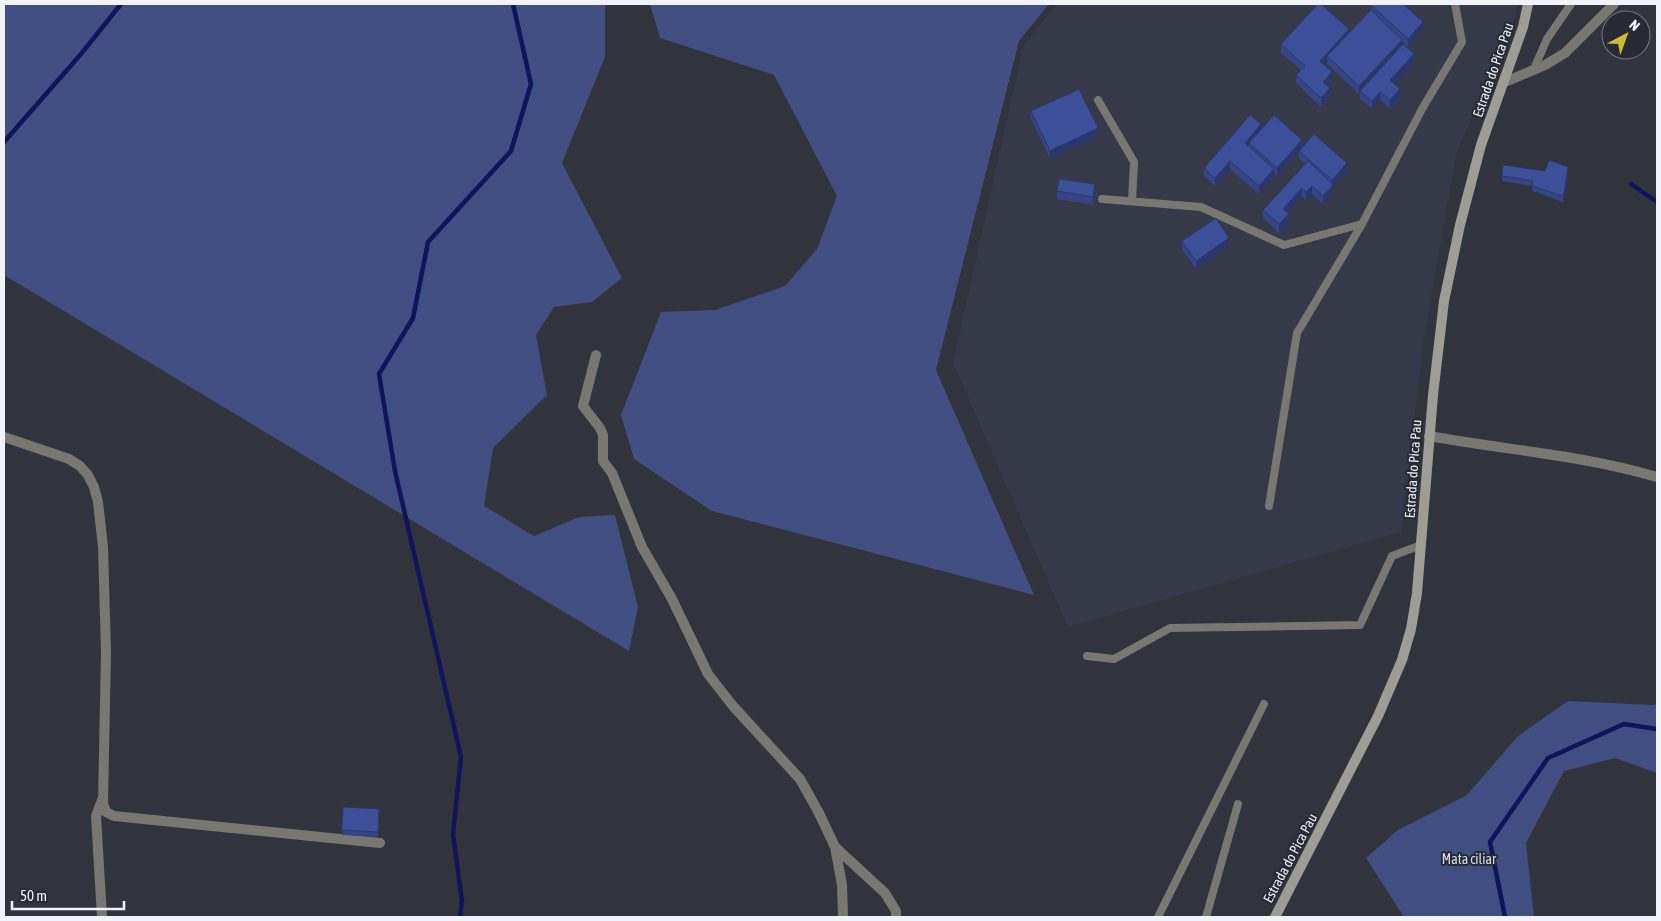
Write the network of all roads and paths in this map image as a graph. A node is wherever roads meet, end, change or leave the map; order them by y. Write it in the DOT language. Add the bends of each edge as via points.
graph roads {
  1 [pos="1456,4"];
  2 [pos="1528,4"];
  3 [pos="1571,4"];
  4 [pos="1614,4"];
  5 [pos="1533,70"];
  6 [pos="1503,83"];
  7 [pos="1098,100"];
  8 [pos="1102,199"];
  9 [pos="1132,201"];
  10 [pos="1362,224"];
  11 [pos="596,355"];
  12 [pos="1429,436"];
  13 [pos="4,437"];
  14 [pos="1657,477"];
  15 [pos="1269,506"];
  16 [pos="1421,545"];
  17 [pos="1087,656"];
  18 [pos="1264,704"];
  19 [pos="103,797"];
  20 [pos="1238,804"];
  21 [pos="380,843"];
  22 [pos="835,847"];
  23 [pos="102,917"];
  24 [pos="843,917"];
  25 [pos="896,917"];
  26 [pos="1158,917"];
  27 [pos="1206,917"];
  28 [pos="1275,917"];
  1 -- 10 [label="lane" via="1462,42 1422,109"];
  2 -- 6 [label="main road, Estrada do Pica Pau"];
  3 -- 5 [label="lane" via="1547,39"];
  4 -- 5 [label="street" via="1565,53"];
  5 -- 6 [label="street"];
  6 -- 12 [label="main road, Estrada do Pica Pau" via="1481,145 1444,301"];
  7 -- 9 [label="lane" via="1134,162"];
  8 -- 9 [label="lane"];
  9 -- 10 [label="lane" via="1201,207 1284,245"];
  10 -- 15 [label="lane" via="1296,333"];
  11 -- 22 [label="street" via="583,406 603,435 603,461 612,473 642,547 672,599 708,674 800,779"];
  12 -- 14 [label="street" via="1582,460"];
  12 -- 16 [label="main road, Estrada do Pica Pau"];
  13 -- 19 [label="street" via="56,454 80,466 91,481 98,502 103,547 106,652"];
  16 -- 17 [label="lane" via="1392,556 1360,625 1170,628 1114,659"];
  16 -- 28 [label="main road, Estrada do Pica Pau" via="1417,593 1402,660 1378,716"];
  18 -- 26 [label="lane"];
  19 -- 21 [label="street" via="104,810 114,816"];
  19 -- 23 [label="street" via="96,816"];
  20 -- 27 [label="lane"];
  22 -- 24 [label="street" via="842,885"];
  22 -- 25 [label="street" via="885,893"];
}
